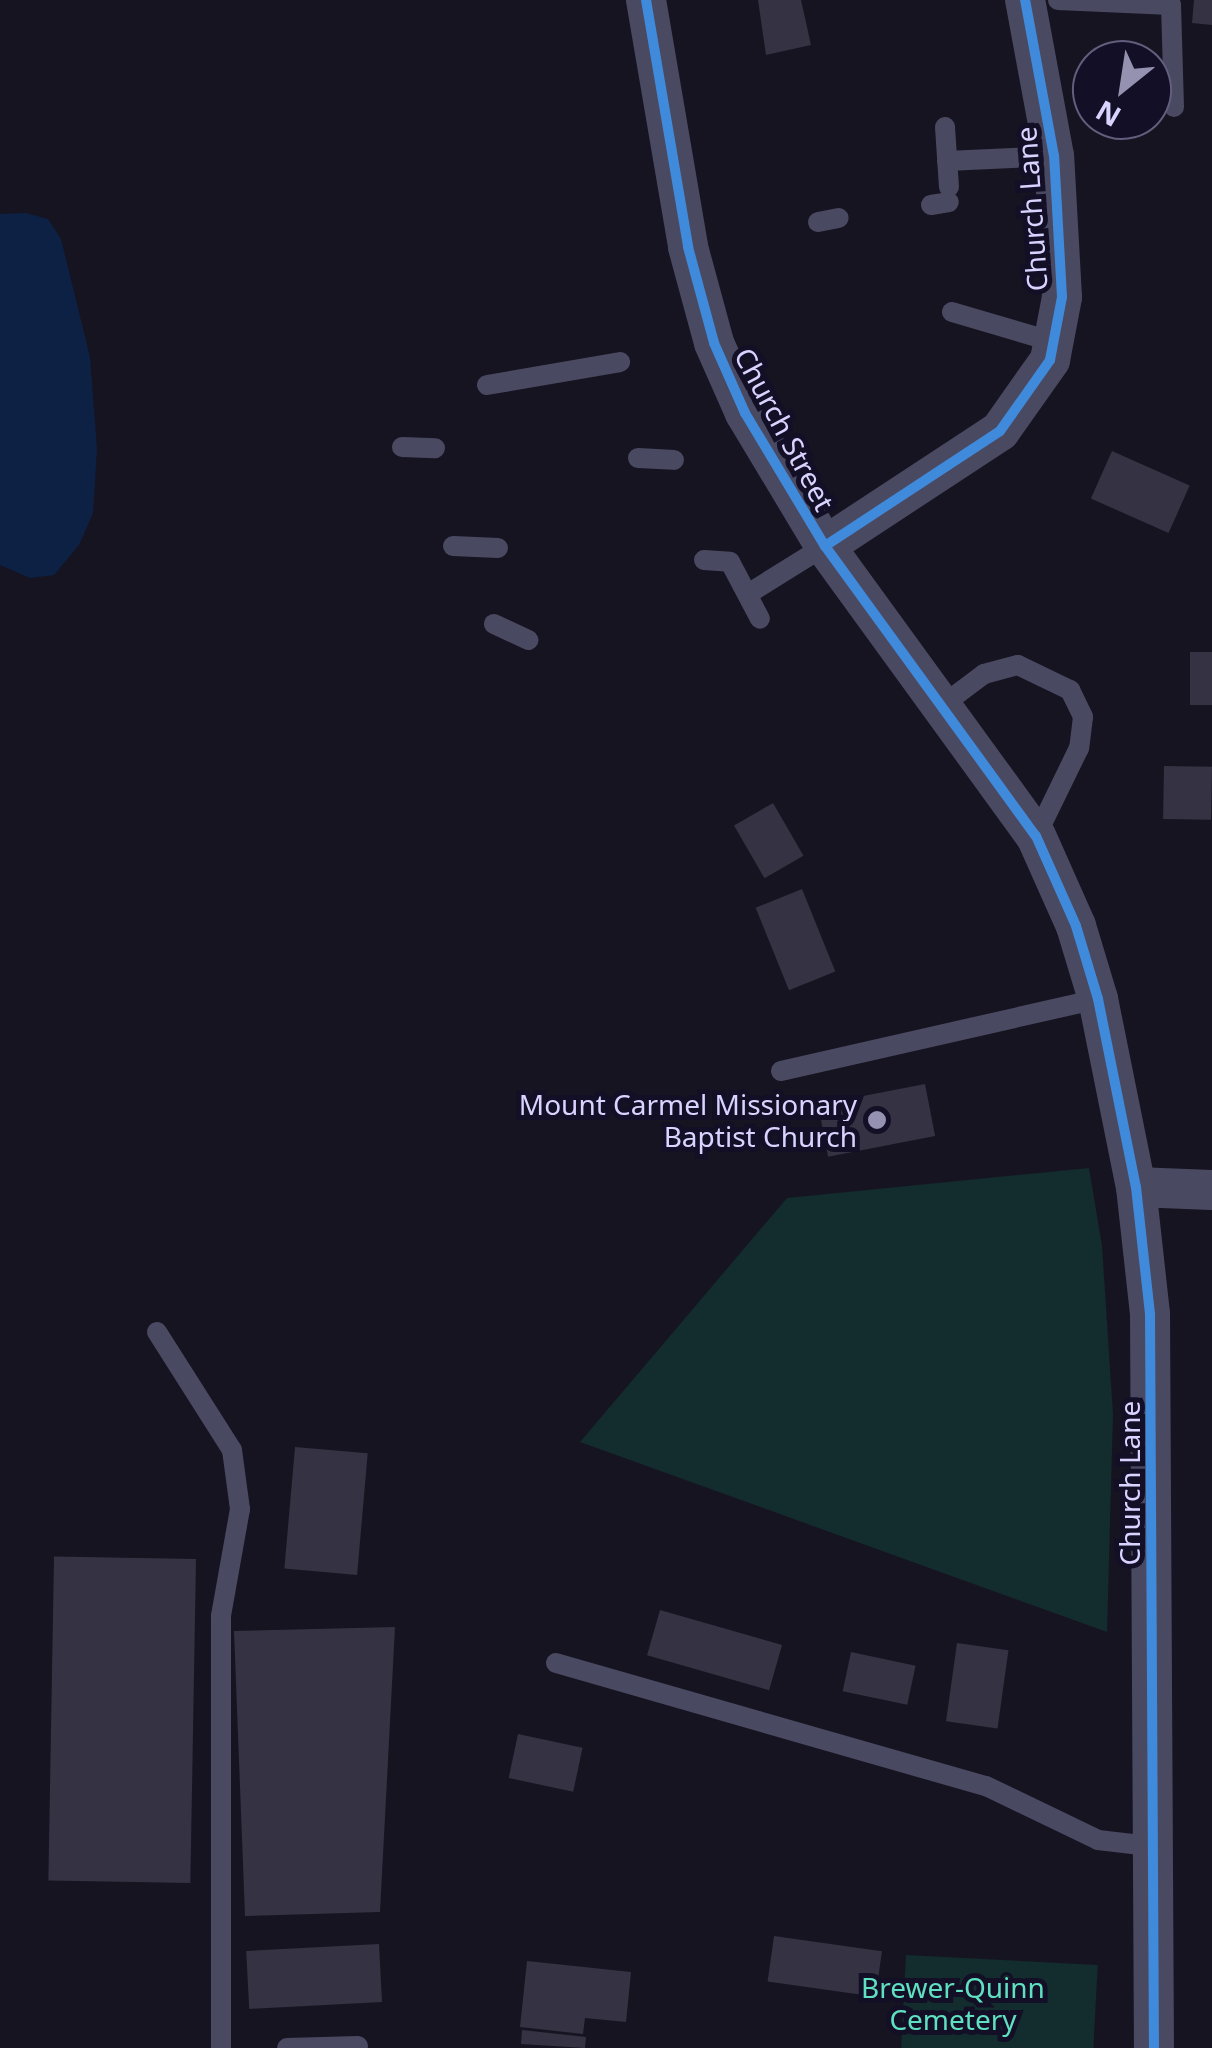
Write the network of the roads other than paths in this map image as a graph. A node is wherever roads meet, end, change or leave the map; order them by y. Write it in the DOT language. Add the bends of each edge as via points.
graph roads {
  1 [pos="646,0"];
  2 [pos="1025,0"];
  3 [pos="1058,0"];
  4 [pos="1172,2"];
  5 [pos="1174,107"];
  6 [pos="945,128"];
  7 [pos="1054,156"];
  8 [pos="947,161"];
  9 [pos="943,198"];
  10 [pos="952,312"];
  11 [pos="1054,342"];
  12 [pos="620,362"];
  13 [pos="486,385"];
  14 [pos="402,447"];
  15 [pos="435,448"];
  16 [pos="638,458"];
  17 [pos="674,460"];
  18 [pos="453,546"];
  19 [pos="825,546"];
  20 [pos="498,548"];
  21 [pos="704,560"];
  22 [pos="751,592"];
  23 [pos="760,618"];
  24 [pos="494,624"];
  25 [pos="528,640"];
  26 [pos="940,707"];
  27 [pos="1036,836"];
  28 [pos="1076,926"];
  29 [pos="1098,999"];
  30 [pos="781,1071"];
  31 [pos="1136,1187"];
  32 [pos="1212,1190"];
  33 [pos="157,1332"];
  34 [pos="556,1663"];
  35 [pos="1150,1846"];
  36 [pos="358,2046"];
  37 [pos="221,2048"];
  38 [pos="287,2048"];
  39 [pos="1154,2048"];
  1 -- 19 [label="street, Church Street" via="667,143 714,343 781,482"];
  2 -- 7 [label="street, Church Lane"];
  3 -- 4 [label="lane"];
  4 -- 5 [label="lane"];
  6 -- 8 [label="lane"];
  7 -- 8 [label="lane"];
  7 -- 11 [label="street, Church Lane" via="1062,298"];
  8 -- 9 [label="lane"];
  10 -- 11 [label="lane"];
  11 -- 19 [label="street, Church Lane" via="1050,360 1000,430"];
  12 -- 13 [label="lane"];
  14 -- 15 [label="lane"];
  16 -- 17 [label="lane"];
  18 -- 20 [label="lane"];
  19 -- 22 [label="lane"];
  19 -- 26 [label="street, Church Street"];
  21 -- 22 [label="lane" via="730,562"];
  22 -- 23 [label="lane"];
  24 -- 25 [label="lane"];
  26 -- 27 [label="street, Church Street"];
  26 -- 27 [label="lane" via="984,674 1018,665 1070,690 1084,717 1079,748"];
  27 -- 28 [label="street, Church Street"];
  28 -- 29 [label="street, Church Lane"];
  29 -- 30 [label="lane"];
  29 -- 31 [label="street, Church Lane"];
  31 -- 32 [label="street"];
  31 -- 35 [label="street, Church Lane" via="1150,1332"];
  33 -- 37 [label="lane" via="232,1450 240,1509 221,1616"];
  34 -- 35 [label="lane" via="986,1786 1098,1840"];
  35 -- 39 [label="street, Church Lane"];
  36 -- 38 [label="lane"];
}
